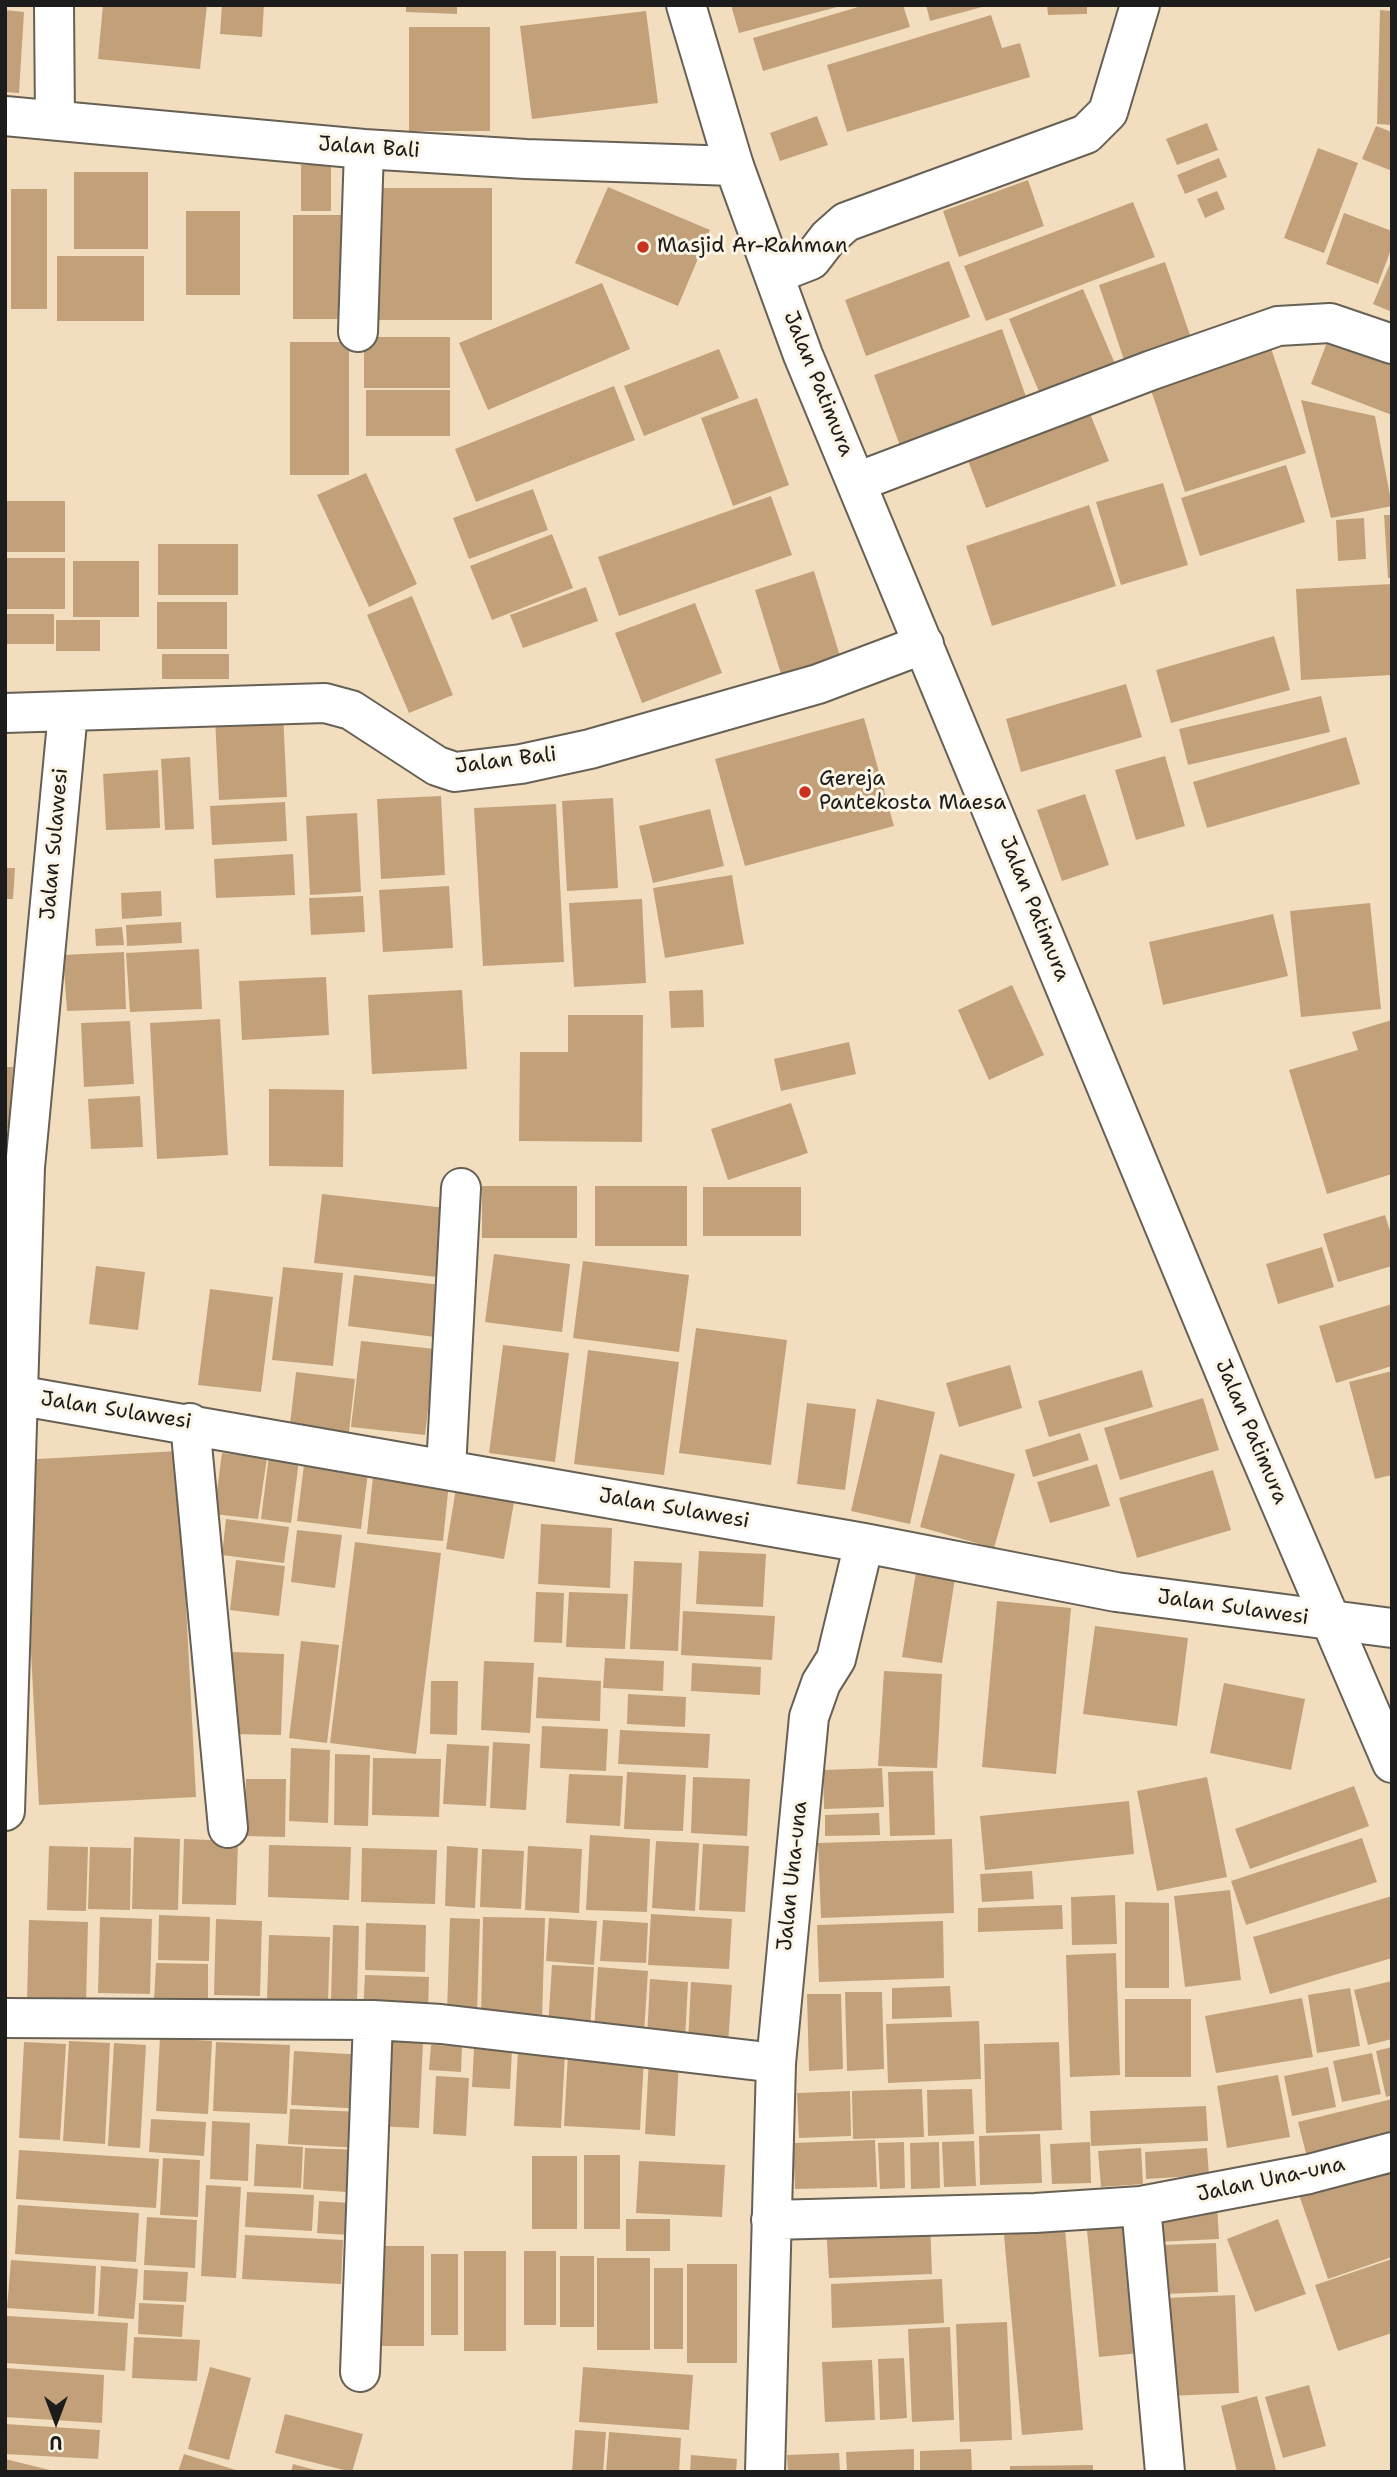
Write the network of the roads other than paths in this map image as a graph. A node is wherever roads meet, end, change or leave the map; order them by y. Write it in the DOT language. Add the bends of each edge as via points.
graph roads {
  1 [pos="54,5"];
  2 [pos="686,5"];
  3 [pos="1140,5"];
  4 [pos="5,116"];
  5 [pos="55,120"];
  6 [pos="364,149"];
  7 [pos="734,166"];
  8 [pos="775,274"];
  9 [pos="358,332"];
  10 [pos="1392,344"];
  11 [pos="858,482"];
  12 [pos="924,644"];
  13 [pos="68,712"];
  14 [pos="5,713"];
  15 [pos="461,1188"];
  16 [pos="11,1394"];
  17 [pos="190,1423"];
  18 [pos="446,1469"];
  19 [pos="863,1543"];
  20 [pos="1332,1622"];
  21 [pos="1392,1628"];
  22 [pos="1392,1763"];
  23 [pos="5,1811"];
  24 [pos="228,1828"];
  25 [pos="5,2018"];
  26 [pos="373,2020"];
  27 [pos="776,2063"];
  28 [pos="1392,2152"];
  29 [pos="1141,2206"];
  30 [pos="771,2220"];
  31 [pos="360,2372"];
  32 [pos="765,2472"];
  33 [pos="1165,2472"];
  1 -- 5 [label="street"];
  2 -- 7 [label="street, Jalan Patimura"];
  3 -- 8 [label="street" via="1108,112 1086,134 846,222 811,260"];
  4 -- 5 [label="street, Jalan Bali"];
  5 -- 6 [label="street, Jalan Bali"];
  6 -- 7 [label="street, Jalan Bali"];
  6 -- 9 [label="street"];
  7 -- 8 [label="street, Jalan Patimura"];
  8 -- 11 [label="street, Jalan Patimura" via="803,355"];
  10 -- 11 [label="street" via="1330,323 1278,326"];
  11 -- 12 [label="street, Jalan Patimura"];
  12 -- 13 [label="street, Jalan Bali" via="818,684 590,749 456,772 438,766 351,710 325,704"];
  12 -- 20 [label="street, Jalan Patimura"];
  13 -- 14 [label="street, Jalan Bali"];
  13 -- 16 [label="street, Jalan Sulawesi" via="25,1167"];
  15 -- 18 [label="street"];
  16 -- 17 [label="street, Jalan Sulawesi"];
  16 -- 23 [label="street, Jalan Sulawesi"];
  17 -- 18 [label="street, Jalan Sulawesi"];
  17 -- 24 [label="street"];
  18 -- 19 [label="street, Jalan Sulawesi"];
  19 -- 20 [label="street, Jalan Sulawesi" via="1116,1592"];
  19 -- 27 [label="street, Jalan Una-una" via="836,1659 809,1717"];
  20 -- 21 [label="street, Jalan Sulawesi"];
  20 -- 22 [label="street, Jalan Patimura"];
  25 -- 26 [label="street"];
  26 -- 27 [label="street" via="468,2026"];
  26 -- 31 [label="street"];
  27 -- 30 [label="street, Jalan Una-una"];
  28 -- 29 [label="street, Jalan Una-una" via="1309,2174"];
  29 -- 30 [label="street, Jalan Una-una"];
  29 -- 33 [label="street"];
  30 -- 32 [label="street, Jalan Una-una"];
}
